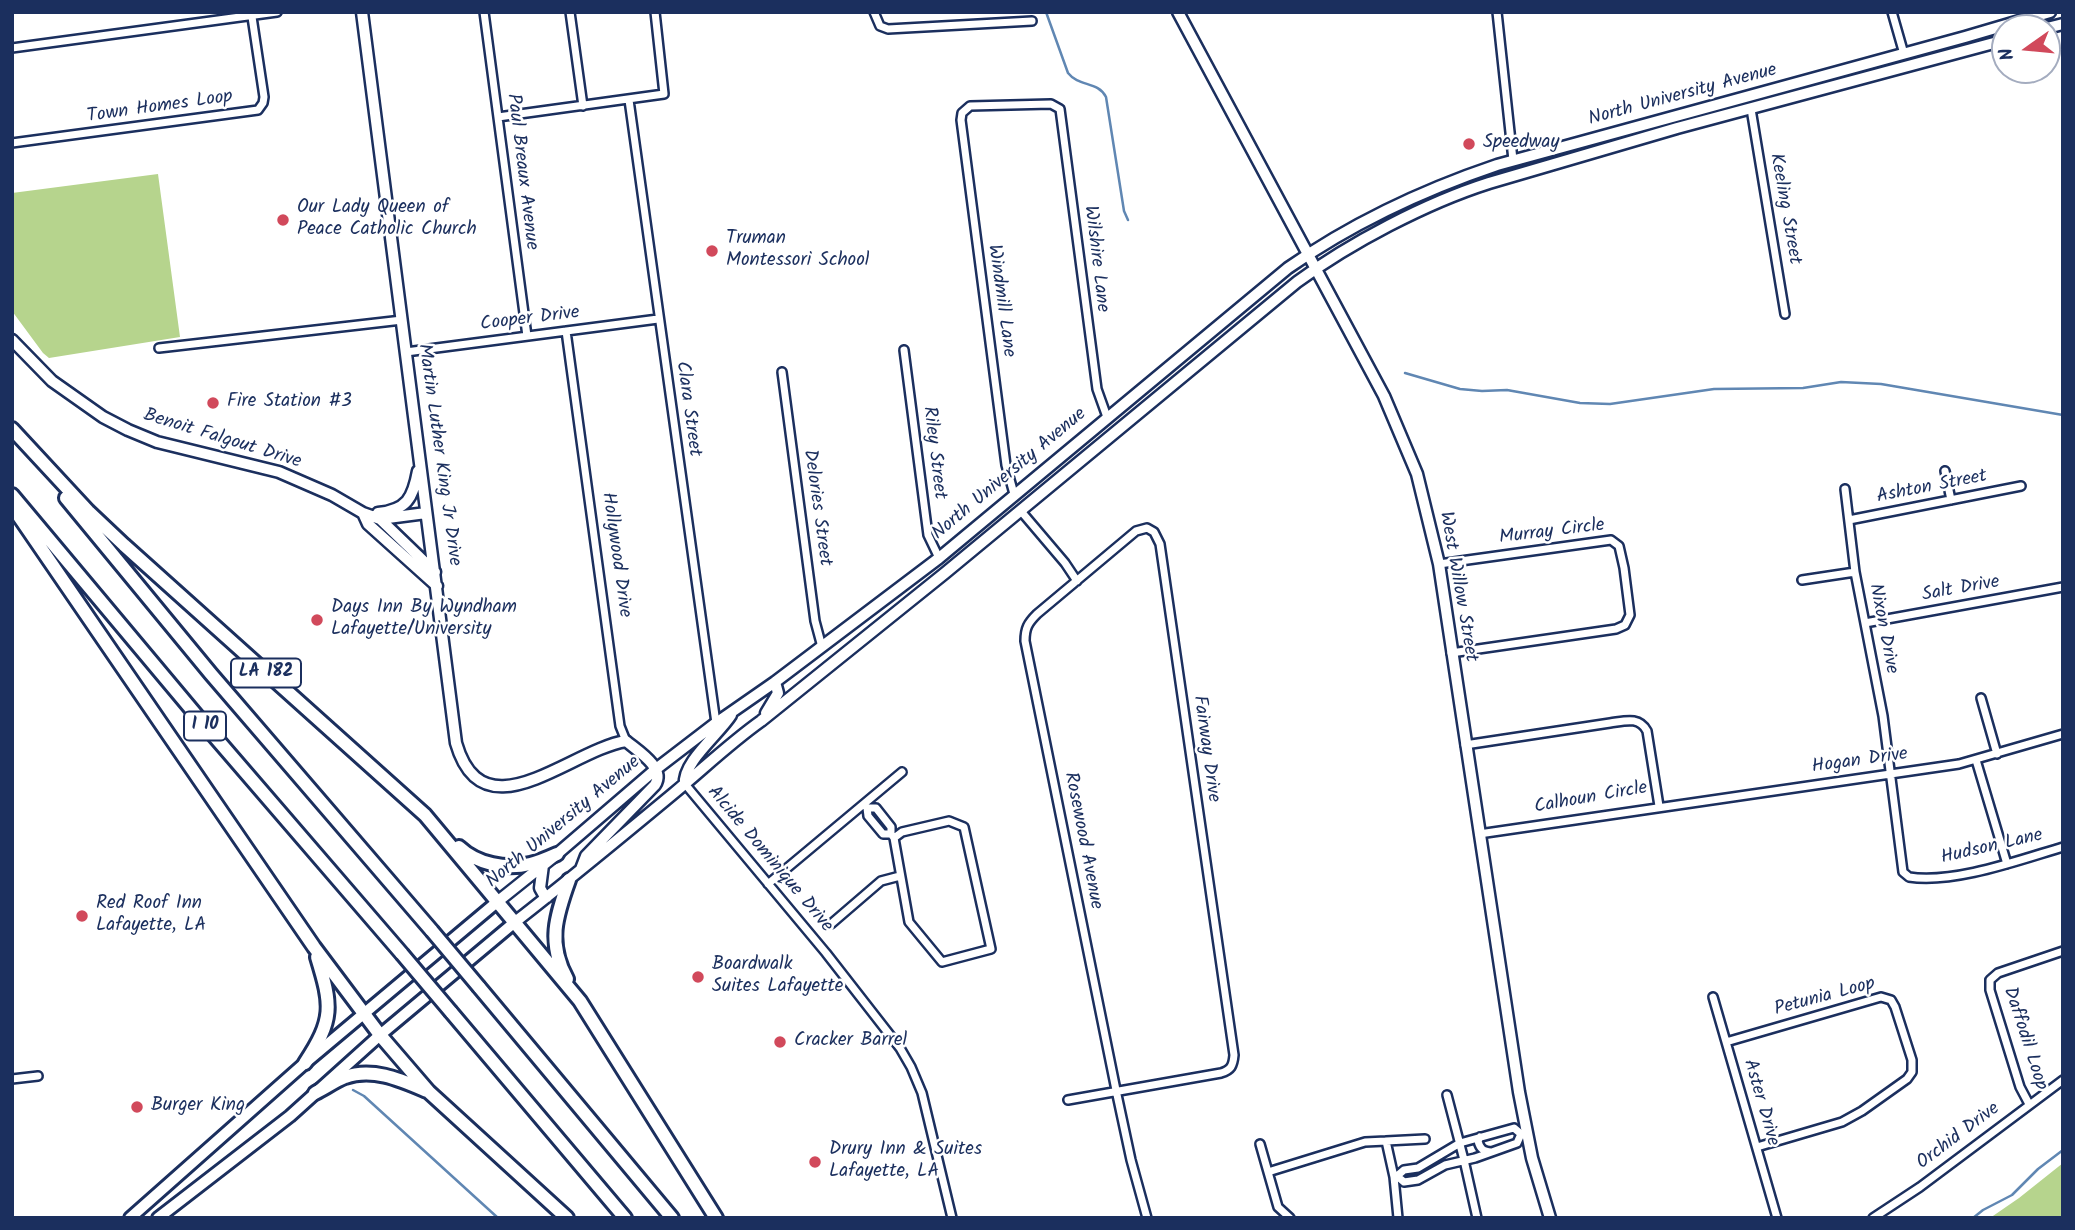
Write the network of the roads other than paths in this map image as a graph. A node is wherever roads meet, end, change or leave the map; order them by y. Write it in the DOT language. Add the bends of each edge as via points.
graph roads {
  1 [pos="277,12"];
  2 [pos="362,12"];
  3 [pos="484,12"];
  4 [pos="570,12"];
  5 [pos="655,12"];
  6 [pos="874,12"];
  7 [pos="1178,12"];
  8 [pos="1497,12"];
  9 [pos="1892,12"];
  10 [pos="252,17"];
  11 [pos="1032,21"];
  12 [pos="1991,26"];
  13 [pos="1991,44"];
  14 [pos="12,48"];
  15 [pos="1904,54"];
  16 [pos="628,100"];
  17 [pos="583,106"];
  18 [pos="1751,109"];
  19 [pos="963,111"];
  20 [pos="498,117"];
  21 [pos="12,144"];
  22 [pos="1513,160"];
  23 [pos="1308,254"];
  24 [pos="1317,268"];
  25 [pos="1785,314"];
  26 [pos="658,319"];
  27 [pos="402,320"];
  28 [pos="566,331"];
  29 [pos="527,336"];
  30 [pos="12,340"];
  31 [pos="159,348"];
  32 [pos="904,350"];
  33 [pos="406,352"];
  34 [pos="782,372"];
  35 [pos="1107,417"];
  36 [pos="12,430"];
  37 [pos="1113,433"];
  38 [pos="420,464"];
  39 [pos="1945,471"];
  40 [pos="2021,486"];
  41 [pos="1845,489"];
  42 [pos="1014,494"];
  43 [pos="12,495"];
  44 [pos="1951,500"];
  45 [pos="12,506"];
  46 [pos="1020,510"];
  47 [pos="363,513"];
  48 [pos="426,513"];
  49 [pos="380,519"];
  50 [pos="1849,520"];
  51 [pos="939,558"];
  52 [pos="1439,564"];
  53 [pos="435,572"];
  54 [pos="1855,572"];
  55 [pos="1802,580"];
  56 [pos="1077,581"];
  57 [pos="438,586"];
  58 [pos="2063,587"];
  59 [pos="1865,623"];
  60 [pos="822,647"];
  61 [pos="1451,653"];
  62 [pos="829,666"];
  63 [pos="775,682"];
  64 [pos="1981,698"];
  65 [pos="733,711"];
  66 [pos="761,721"];
  67 [pos="716,723"];
  68 [pos="2063,734"];
  69 [pos="626,741"];
  70 [pos="1465,745"];
  71 [pos="1997,754"];
  72 [pos="1976,760"];
  73 [pos="656,769"];
  74 [pos="902,772"];
  75 [pos="1891,774"];
  76 [pos="685,784"];
  77 [pos="865,806"];
  78 [pos="1659,806"];
  79 [pos="425,815"];
  80 [pos="884,819"];
  81 [pos="876,826"];
  82 [pos="1479,834"];
  83 [pos="892,836"];
  84 [pos="2063,847"];
  85 [pos="557,854"];
  86 [pos="2007,864"];
  87 [pos="544,865"];
  88 [pos="580,871"];
  89 [pos="900,876"];
  90 [pos="569,880"];
  91 [pos="768,884"];
  92 [pos="547,897"];
  93 [pos="497,902"];
  94 [pos="514,922"];
  95 [pos="831,924"];
  96 [pos="314,947"];
  97 [pos="2063,951"];
  98 [pos="1713,997"];
  99 [pos="580,1001"];
  100 [pos="365,1013"];
  101 [pos="380,1034"];
  102 [pos="1726,1042"];
  103 [pos="305,1063"];
  104 [pos="38,1076"];
  105 [pos="12,1079"];
  106 [pos="2063,1080"];
  107 [pos="1116,1090"];
  108 [pos="429,1092"];
  109 [pos="315,1093"];
  110 [pos="1447,1095"];
  111 [pos="1068,1100"];
  112 [pos="2029,1104"];
  113 [pos="1524,1133"];
  114 [pos="1480,1137"];
  115 [pos="1425,1139"];
  116 [pos="1385,1141"];
  117 [pos="1460,1143"];
  118 [pos="1260,1144"];
  119 [pos="1757,1147"];
  120 [pos="1492,1152"];
  121 [pos="1464,1160"];
  122 [pos="1268,1172"];
  123 [pos="1395,1176"];
  124 [pos="130,1218"];
  125 [pos="158,1218"];
  126 [pos="567,1218"];
  127 [pos="625,1218"];
  128 [pos="672,1218"];
  129 [pos="716,1218"];
  130 [pos="952,1218"];
  131 [pos="1147,1218"];
  132 [pos="1290,1218"];
  133 [pos="1398,1218"];
  134 [pos="1477,1218"];
  135 [pos="1550,1218"];
  136 [pos="1777,1218"];
  137 [pos="1873,1218"];
  1 -- 10 [label="street"];
  2 -- 27 [label="main road, Martin Luther King Jr Drive"];
  3 -- 20 [label="street, Paul Breaux Avenue"];
  4 -- 17 [label="street"];
  5 -- 16 [label="street" via="664,94"];
  6 -- 11 [label="street" via="880,26 888,29"];
  7 -- 23 [label="main road, West Willow Street"];
  8 -- 22 [label="street"];
  9 -- 15 [label="street"];
  10 -- 14 [label="street"];
  10 -- 21 [label="street, Town Homes Loop" via="264,97 258,110"];
  12 -- 15 [label="main road, North University Avenue"];
  13 -- 18 [label="main road, North University Avenue"];
  15 -- 22 [label="main road, North University Avenue"];
  16 -- 17 [label="street"];
  16 -- 26 [label="street, Clara Street"];
  17 -- 20 [label="street"];
  18 -- 24 [label="main road, North University Avenue" via="1470,189 1412,215"];
  18 -- 25 [label="street, Keeling Street"];
  19 -- 35 [label="street, Wilshire Lane" via="977,105 1051,104 1060,109 1097,388"];
  19 -- 42 [label="street, Windmill Lane" via="1006,465"];
  20 -- 29 [label="street, Paul Breaux Avenue"];
  22 -- 23 [label="main road, North University Avenue" via="1450,181"];
  23 -- 24 [label="main road, West Willow Street"];
  23 -- 35 [label="main road, North University Avenue"];
  24 -- 37 [label="main road, North University Avenue"];
  24 -- 52 [label="main road, West Willow Street" via="1399,429 1417,474"];
  26 -- 28 [label="street, Cooper Drive"];
  26 -- 67 [label="street, Clara Street"];
  27 -- 31 [label="street"];
  27 -- 33 [label="main road, Martin Luther King Jr Drive"];
  28 -- 29 [label="street, Cooper Drive"];
  28 -- 69 [label="street, Hollywood Drive" via="620,726"];
  29 -- 33 [label="street, Cooper Drive"];
  30 -- 47 [label="main road, Benoit Falgout Drive" via="52,381 103,417 157,442 279,472"];
  32 -- 51 [label="street, Riley Street" via="928,535"];
  33 -- 38 [label="main road, Martin Luther King Jr Drive"];
  34 -- 60 [label="street, Delories Street"];
  35 -- 37 [label="main road"];
  35 -- 42 [label="main road, North University Avenue"];
  36 -- 79 [label="highway, LA 182" via="124,545"];
  36 -- 128 [label="highway, I 10, bridge" via="132,580"];
  37 -- 46 [label="main road, North University Avenue"];
  38 -- 47 [label="main road" via="415,488 403,506"];
  38 -- 48 [label="main road, Martin Luther King Jr Drive"];
  39 -- 44 [label="street"];
  40 -- 44 [label="street, Ashton Street"];
  41 -- 50 [label="street, Nixon Drive"];
  42 -- 51 [label="main road, North University Avenue"];
  43 -- 127 [label="highway, I 10, bridge"];
  44 -- 50 [label="street, Ashton Street"];
  45 -- 96 [label="highway"];
  46 -- 56 [label="street"];
  46 -- 62 [label="main road, North University Avenue"];
  47 -- 49 [label="main road, Benoit Falgout Drive"];
  47 -- 57 [label="main road, Benoit Falgout Drive" via="368,524"];
  48 -- 49 [label="main road"];
  48 -- 53 [label="main road, Martin Luther King Jr Drive"];
  49 -- 53 [label="main road"];
  50 -- 54 [label="street, Nixon Drive"];
  51 -- 60 [label="main road, North University Avenue"];
  52 -- 61 [label="main road, West Willow Street"];
  52 -- 61 [label="street, Murray Circle" via="1611,540 1619,546 1624,568 1630,615 1621,628"];
  53 -- 57 [label="main road, Martin Luther King Jr Drive"];
  54 -- 55 [label="street"];
  54 -- 59 [label="street, Nixon Drive"];
  56 -- 107 [label="street, Rosewood Avenue" via="1030,620 1025,641"];
  56 -- 107 [label="street, Fairway Drive" via="1136,531 1147,528 1157,536 1234,1055 1231,1067 1221,1073"];
  57 -- 69 [label="main road, Martin Luther King Jr Drive" via="456,743 461,761 474,777 500,788 518,785"];
  58 -- 59 [label="street, Salt Drive"];
  59 -- 75 [label="street, Nixon Drive"];
  60 -- 62 [label="main road"];
  60 -- 63 [label="main road, North University Avenue"];
  61 -- 70 [label="main road, West Willow Street"];
  62 -- 66 [label="main road, North University Avenue"];
  63 -- 65 [label="main road, North University Avenue"];
  63 -- 66 [label="main road" via="778,692"];
  64 -- 71 [label="street"];
  65 -- 67 [label="main road, North University Avenue"];
  65 -- 76 [label="main road" via="691,763"];
  66 -- 76 [label="main road, North University Avenue"];
  67 -- 73 [label="main road, North University Avenue"];
  68 -- 71 [label="street, Hogan Drive"];
  69 -- 73 [label="main road"];
  70 -- 78 [label="street, Calhoun Circle" via="1640,722 1647,731"];
  70 -- 82 [label="main road, West Willow Street"];
  71 -- 72 [label="street, Hogan Drive"];
  72 -- 75 [label="street, Hogan Drive"];
  72 -- 86 [label="street"];
  73 -- 85 [label="main road, North University Avenue"];
  73 -- 88 [label="main road" via="659,778 655,785 586,856"];
  74 -- 77 [label="street"];
  75 -- 78 [label="street, Hogan Drive"];
  75 -- 86 [label="street, Hudson Lane" via="1901,864 1909,877 1928,879"];
  76 -- 88 [label="main road, North University Avenue"];
  76 -- 91 [label="street, Alcide Dominique Drive"];
  77 -- 80 [label="street" via="876,808"];
  77 -- 81 [label="street"];
  77 -- 91 [label="street"];
  78 -- 82 [label="street, Calhoun Circle"];
  79 -- 85 [label="highway" via="470,857 486,862 517,866"];
  79 -- 93 [label="highway, LA 182"];
  80 -- 81 [label="street"];
  80 -- 83 [label="street"];
  81 -- 83 [label="street"];
  82 -- 113 [label="main road, West Willow Street"];
  83 -- 89 [label="street"];
  83 -- 89 [label="street" via="949,821 964,827 991,949 942,962 909,922"];
  84 -- 86 [label="street, Hudson Lane"];
  85 -- 87 [label="main road, North University Avenue"];
  87 -- 92 [label="main road" via="540,888"];
  87 -- 93 [label="main road, North University Avenue"];
  88 -- 90 [label="main road, North University Avenue"];
  89 -- 95 [label="street" via="881,881"];
  90 -- 92 [label="main road, North University Avenue"];
  90 -- 99 [label="highway" via="555,937 561,968"];
  91 -- 130 [label="street, Alcide Dominique Drive" via="879,1019 911,1067 927,1111"];
  92 -- 94 [label="main road, North University Avenue"];
  93 -- 94 [label="highway, LA 182"];
  93 -- 100 [label="main road, North University Avenue"];
  94 -- 99 [label="highway"];
  94 -- 101 [label="main road, North University Avenue"];
  96 -- 100 [label="highway"];
  96 -- 103 [label="highway" via="326,986 327,1024"];
  97 -- 112 [label="street, Daffodil Loop" via="1998,973 1990,980"];
  98 -- 102 [label="street, Aster Drive"];
  99 -- 129 [label="highway"];
  100 -- 101 [label="highway"];
  100 -- 103 [label="main road, North University Avenue"];
  101 -- 108 [label="highway"];
  101 -- 109 [label="main road, North University Avenue"];
  102 -- 119 [label="street, Aster Drive"];
  102 -- 119 [label="street, Petunia Loop" via="1881,997 1895,1007 1912,1060 1907,1079 1862,1111 1842,1122"];
  103 -- 124 [label="main road, North University Avenue"];
  104 -- 105 [label="street"];
  106 -- 112 [label="street, Orchid Drive"];
  107 -- 111 [label="street"];
  107 -- 131 [label="street, Rosewood Avenue"];
  108 -- 109 [label="highway" via="376,1074 348,1076"];
  108 -- 126 [label="highway"];
  109 -- 125 [label="main road, North University Avenue"];
  110 -- 117 [label="street"];
  112 -- 137 [label="street, Orchid Drive"];
  113 -- 114 [label="street" via="1514,1128"];
  113 -- 120 [label="street" via="1517,1143"];
  113 -- 135 [label="main road, West Willow Street"];
  114 -- 117 [label="street"];
  114 -- 120 [label="street" via="1479,1146"];
  115 -- 116 [label="street"];
  116 -- 122 [label="street" via="1365,1142"];
  116 -- 123 [label="street"];
  117 -- 121 [label="street"];
  117 -- 123 [label="street"];
  118 -- 122 [label="street"];
  119 -- 136 [label="street, Aster Drive"];
  120 -- 121 [label="street"];
  121 -- 123 [label="street" via="1418,1180 1404,1182"];
  121 -- 134 [label="street"];
  122 -- 132 [label="street" via="1278,1207"];
  123 -- 133 [label="street"];
}
